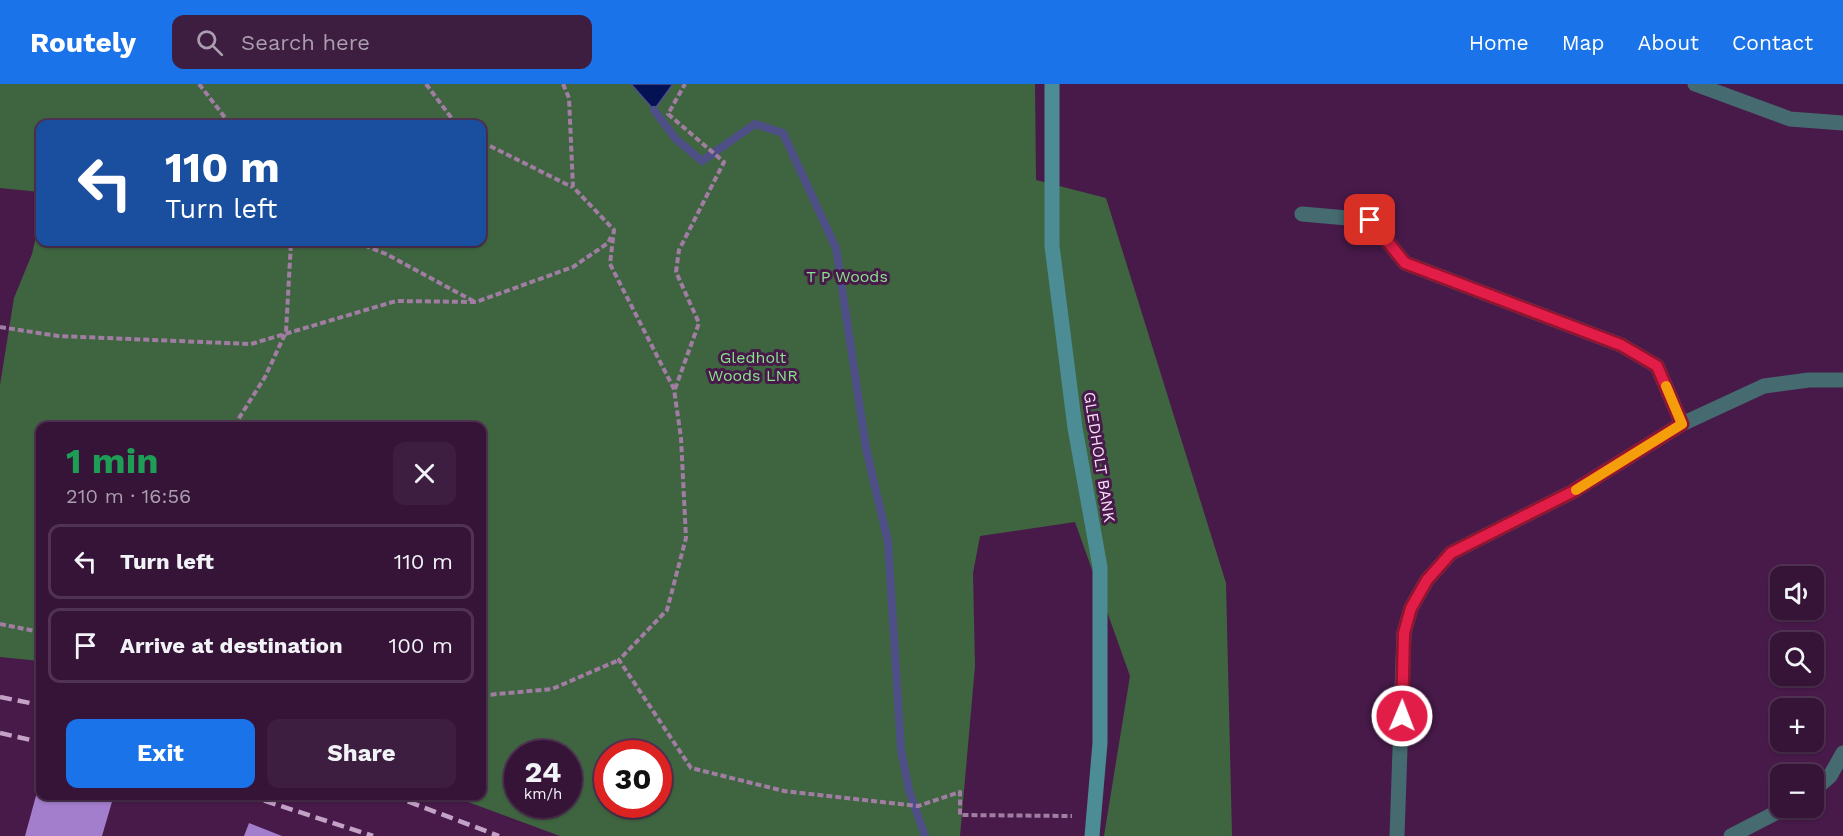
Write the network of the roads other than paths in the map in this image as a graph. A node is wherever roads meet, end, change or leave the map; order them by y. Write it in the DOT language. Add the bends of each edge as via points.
graph roads {
  1 [pos="1052,84"];
  2 [pos="1695,84"];
  3 [pos="1843,123"];
  4 [pos="1302,214"];
  5 [pos="1843,380"];
  6 [pos="1682,424"];
  7 [pos="1843,753"];
  8 [pos="1824,781"];
  9 [pos="1770,816"];
  10 [pos="1092,836"];
  11 [pos="1397,836"];
  12 [pos="1731,836"];
  1 -- 10 [label="street, GLEDHOLT BANK" via="1052,246 1075,428 1100,567 1100,743"];
  2 -- 3 [label="street" via="1790,119"];
  4 -- 6 [label="street" via="1370,220 1405,263 1621,345 1657,366"];
  5 -- 6 [label="street" via="1764,386"];
  6 -- 11 [label="street" via="1572,492 1451,553 1427,580 1411,608 1404,633"];
  7 -- 8 [label="street"];
  9 -- 12 [label="street"];
}
